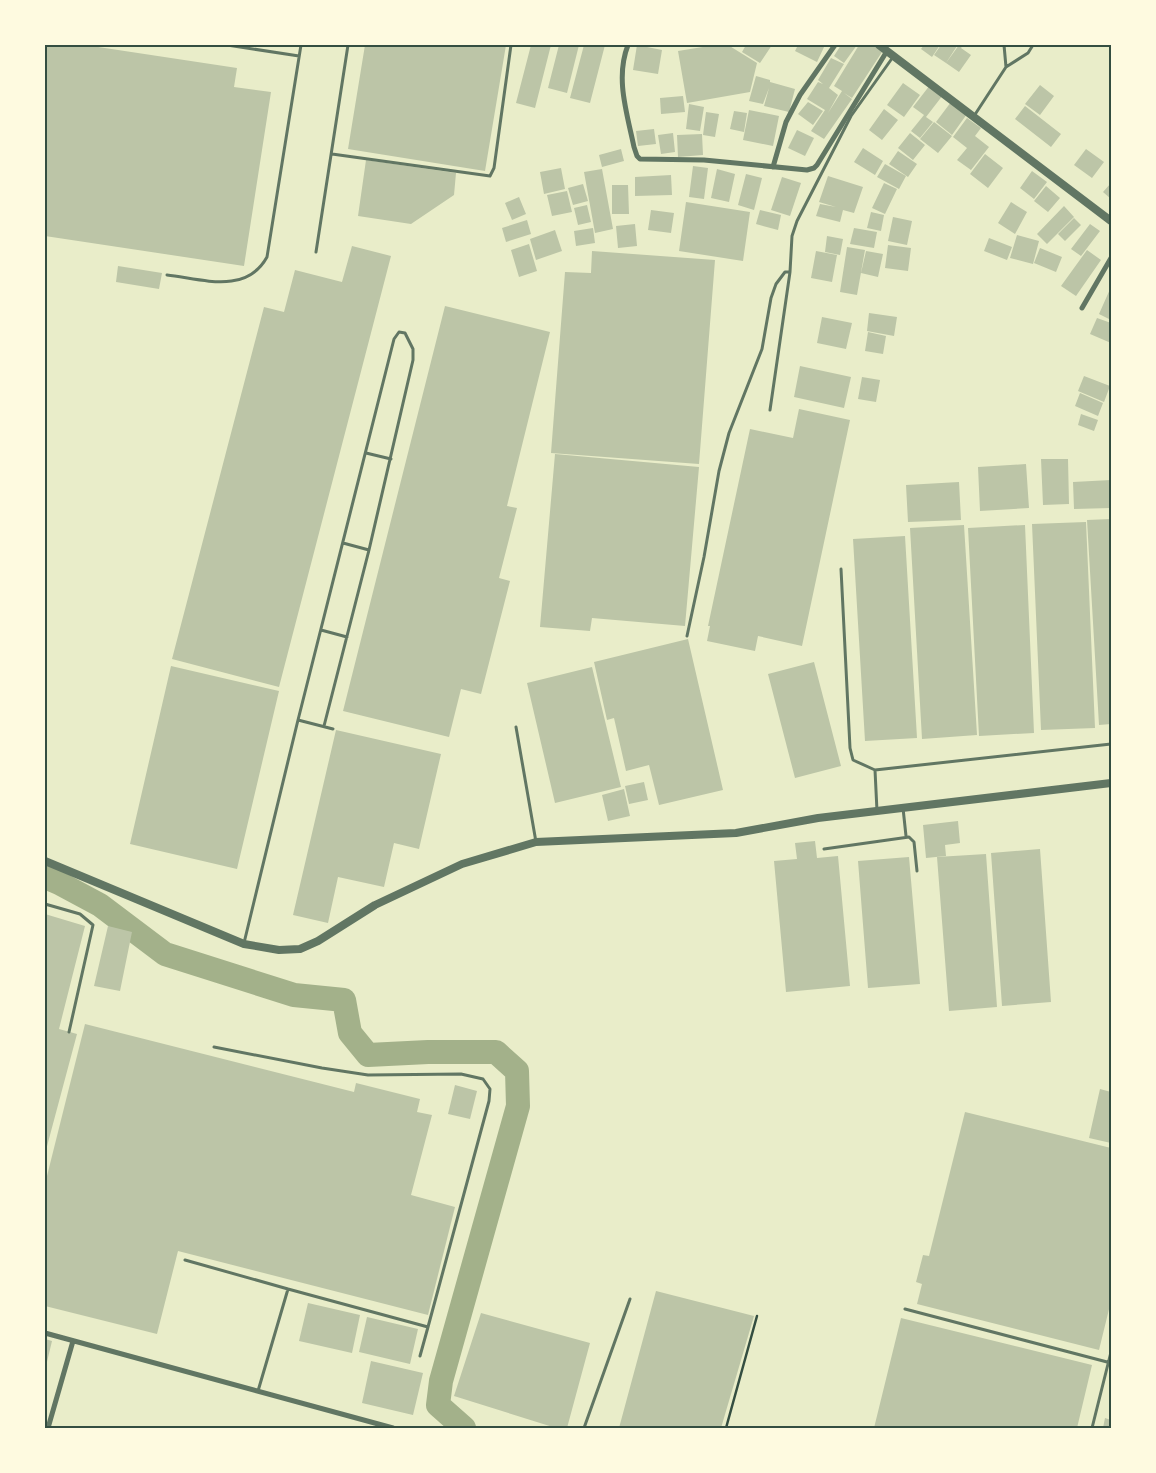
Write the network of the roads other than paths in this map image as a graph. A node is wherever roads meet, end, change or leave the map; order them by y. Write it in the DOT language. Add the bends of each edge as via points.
graph roads {
  1 [pos="226,45"];
  2 [pos="301,45"];
  3 [pos="348,45"];
  4 [pos="510,45"];
  5 [pos="628,45"];
  6 [pos="835,45"];
  7 [pos="878,45"];
  8 [pos="1004,45"];
  9 [pos="1032,45"];
  10 [pos="890,54"];
  11 [pos="299,56"];
  12 [pos="1006,67"];
  13 [pos="974,116"];
  14 [pos="332,154"];
  15 [pos="773,167"];
  16 [pos="1111,220"];
  17 [pos="316,252"];
  18 [pos="1111,258"];
  19 [pos="790,272"];
  20 [pos="168,275"];
  21 [pos="1082,308"];
  22 [pos="770,410"];
  23 [pos="366,453"];
  24 [pos="391,459"];
  25 [pos="342,543"];
  26 [pos="370,550"];
  27 [pos="842,570"];
  28 [pos="321,630"];
  29 [pos="688,636"];
  30 [pos="347,637"];
  31 [pos="298,720"];
  32 [pos="324,726"];
  33 [pos="516,727"];
  34 [pos="333,729"];
  35 [pos="1111,744"];
  36 [pos="875,770"];
  37 [pos="1111,783"];
  38 [pos="903,808"];
  39 [pos="877,810"];
  40 [pos="906,836"];
  41 [pos="536,842"];
  42 [pos="824,849"];
  43 [pos="45,861"];
  44 [pos="916,871"];
  45 [pos="45,904"];
  46 [pos="244,944"];
  47 [pos="68,1032"];
  48 [pos="214,1047"];
  49 [pos="185,1260"];
  50 [pos="288,1289"];
  51 [pos="630,1299"];
  52 [pos="905,1309"];
  53 [pos="428,1327"];
  54 [pos="45,1333"];
  55 [pos="72,1341"];
  56 [pos="1111,1352"];
  57 [pos="420,1356"];
  58 [pos="1110,1363"];
  59 [pos="258,1391"];
  60 [pos="48,1428"];
  61 [pos="393,1428"];
  62 [pos="584,1428"];
  63 [pos="1092,1428"];
  1 -- 11 [label="lane"];
  2 -- 11 [label="lane"];
  3 -- 14 [label="lane"];
  4 -- 14 [label="lane" via="494,168 490,176"];
  5 -- 15 [label="street" via="621,78 634,146 640,159 704,160"];
  6 -- 15 [label="street" via="800,95 786,122"];
  7 -- 10 [label="street"];
  8 -- 12 [label="lane"];
  9 -- 12 [label="lane" via="1028,53"];
  10 -- 13 [label="street"];
  10 -- 15 [label="street" via="847,114 817,165 811,170"];
  10 -- 19 [label="lane" via="851,116 797,221 792,236"];
  11 -- 20 [label="lane" via="264,263 246,278 233,282"];
  12 -- 13 [label="lane"];
  13 -- 16 [label="street"];
  14 -- 17 [label="lane"];
  18 -- 21 [label="street"];
  19 -- 22 [label="lane"];
  19 -- 29 [label="lane" via="785,272 776,284 762,349 729,433"];
  23 -- 24 [label="lane"];
  23 -- 24 [label="lane" via="394,339 399,332 405,333 413,349 413,360"];
  23 -- 25 [label="lane"];
  24 -- 26 [label="lane"];
  25 -- 26 [label="lane"];
  25 -- 28 [label="lane"];
  26 -- 30 [label="lane"];
  27 -- 36 [label="lane" via="850,748 852,760"];
  28 -- 30 [label="lane"];
  28 -- 31 [label="lane"];
  30 -- 32 [label="lane"];
  31 -- 32 [label="lane"];
  31 -- 46 [label="lane"];
  32 -- 34 [label="lane"];
  33 -- 41 [label="lane"];
  35 -- 36 [label="lane"];
  36 -- 39 [label="lane"];
  37 -- 38 [label="street"];
  38 -- 39 [label="street"];
  38 -- 40 [label="lane"];
  39 -- 41 [label="street" via="736,834"];
  40 -- 42 [label="lane"];
  40 -- 44 [label="lane" via="914,842"];
  41 -- 46 [label="street" via="462,864 375,905 300,949 279,950"];
  43 -- 46 [label="street"];
  45 -- 47 [label="lane" via="80,914 93,925"];
  48 -- 53 [label="lane" via="368,1075 461,1074 483,1079 490,1089 489,1101"];
  49 -- 50 [label="lane"];
  50 -- 53 [label="lane"];
  50 -- 59 [label="lane"];
  51 -- 62 [label="lane"];
  52 -- 58 [label="lane"];
  53 -- 57 [label="lane"];
  54 -- 55 [label="street"];
  55 -- 59 [label="street"];
  55 -- 60 [label="street"];
  56 -- 58 [label="lane"];
  58 -- 63 [label="lane"];
  59 -- 61 [label="street"];
}
